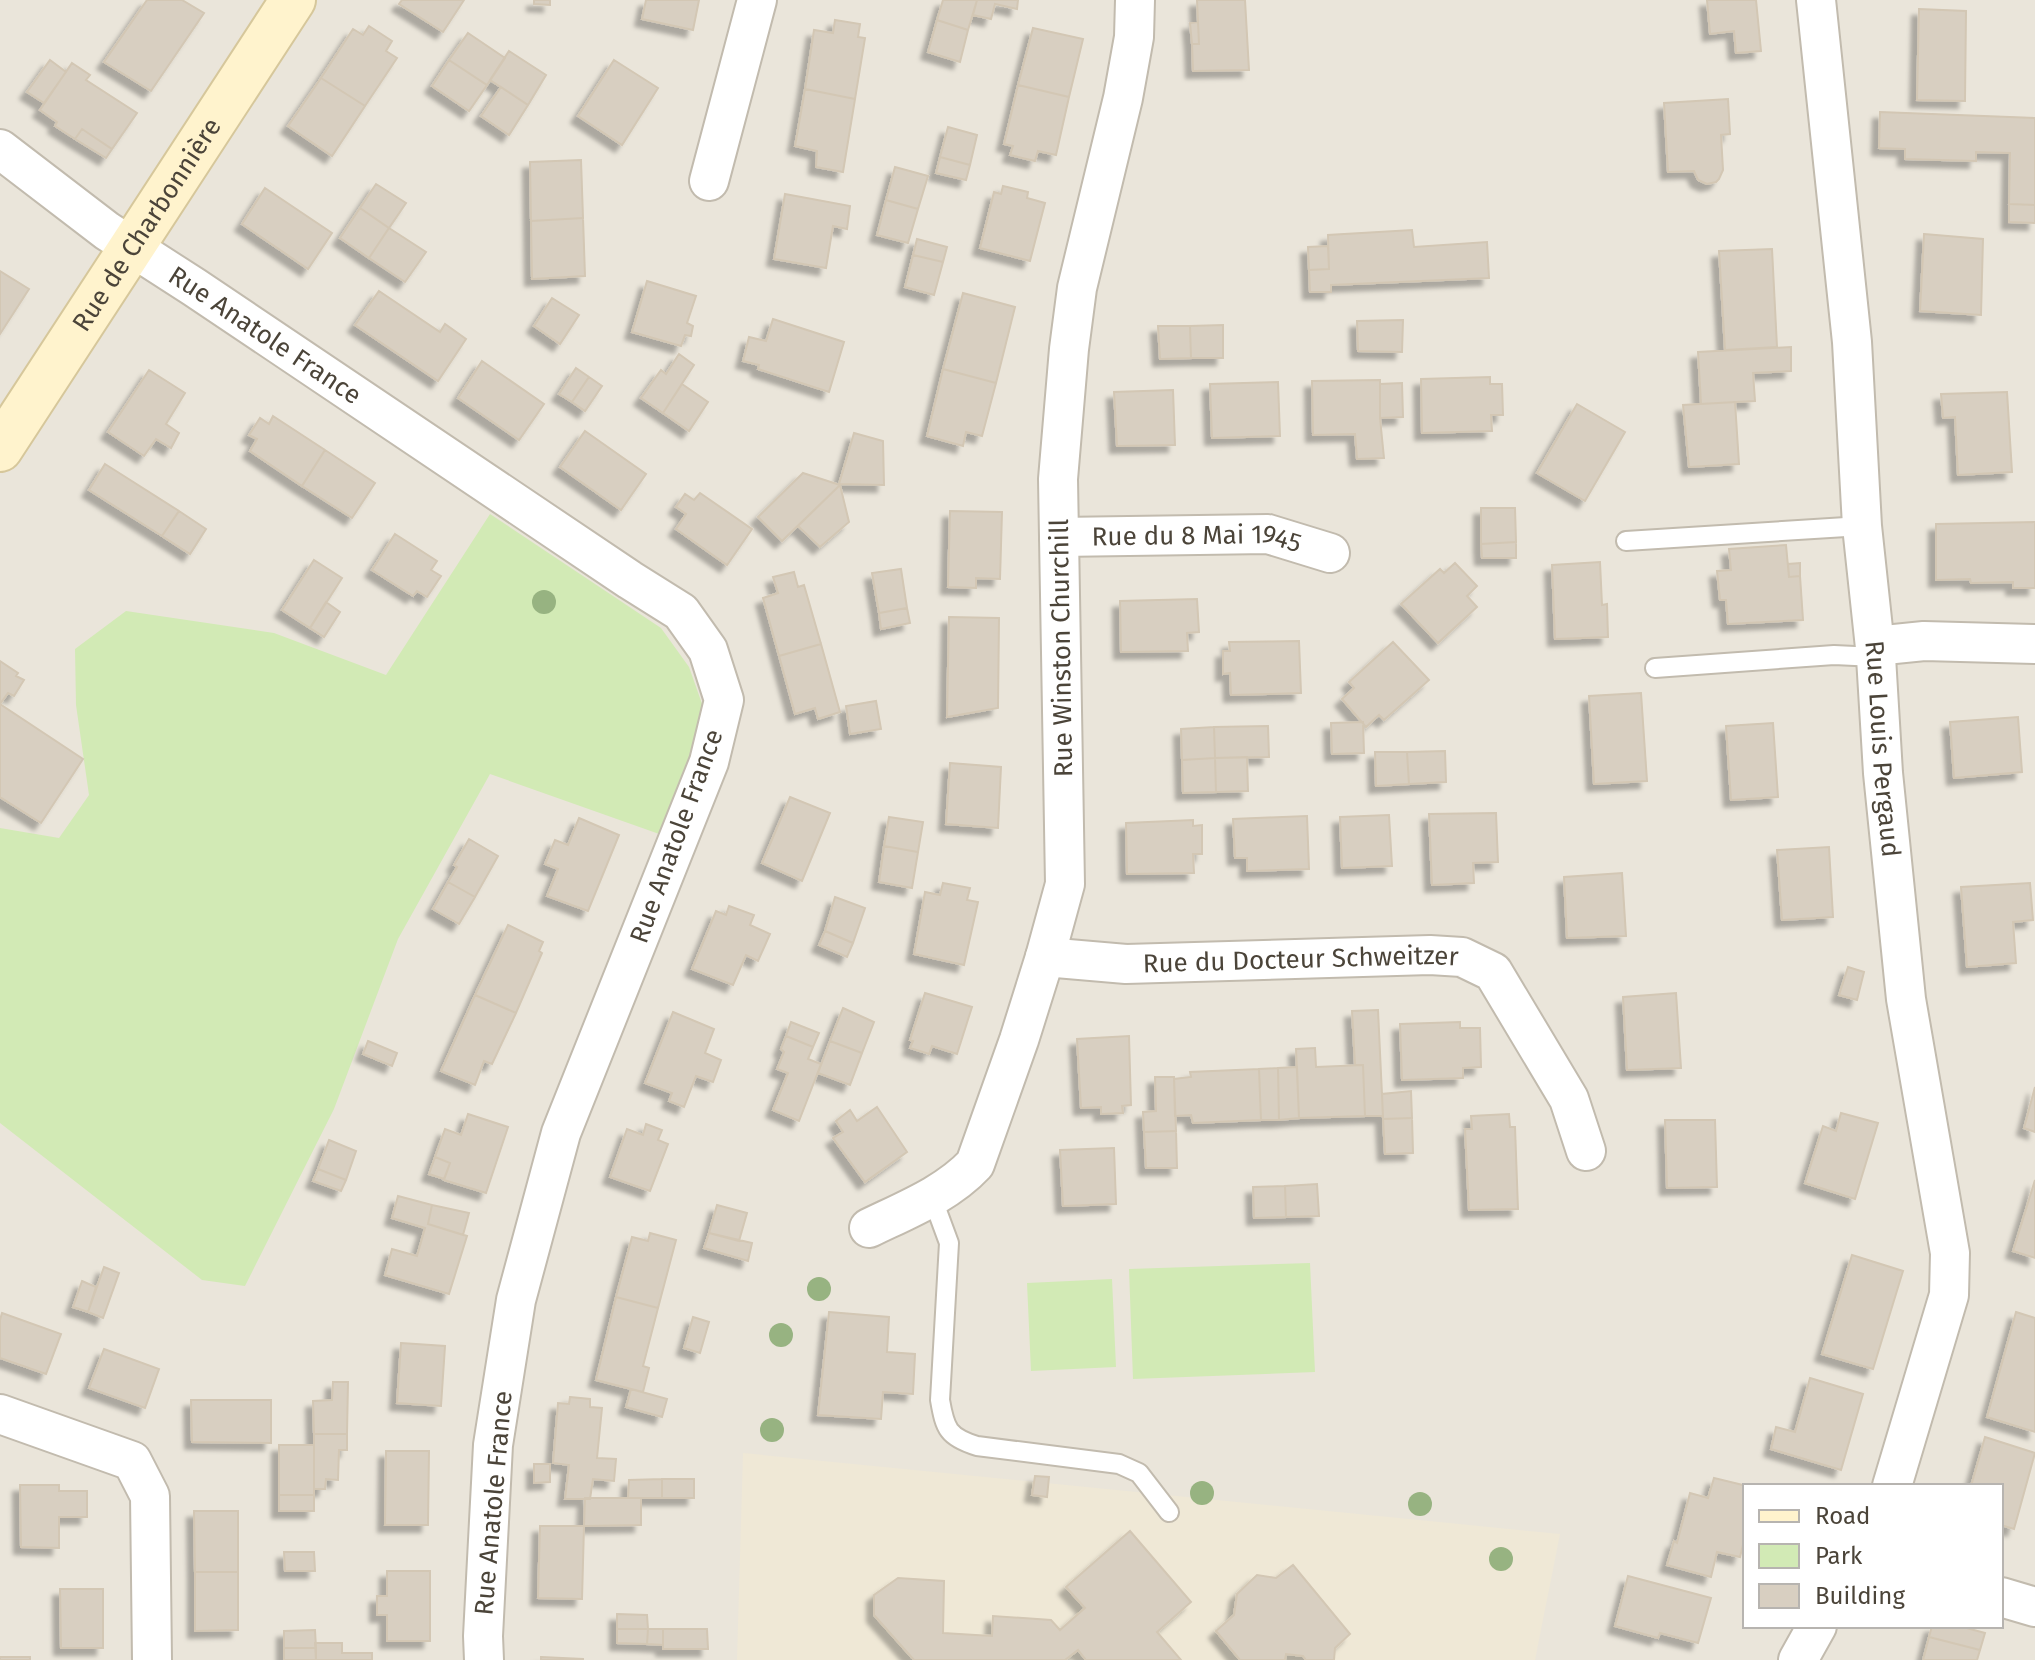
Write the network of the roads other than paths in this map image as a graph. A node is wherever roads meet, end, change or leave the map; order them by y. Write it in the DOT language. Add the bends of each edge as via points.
graph roads {
  1 [pos="293,0"];
  2 [pos="757,0"];
  3 [pos="1135,0"];
  4 [pos="1816,0"];
  5 [pos="0,149"];
  6 [pos="709,181"];
  7 [pos="133,247"];
  8 [pos="0,449"];
  9 [pos="1862,526"];
  10 [pos="1059,537"];
  11 [pos="1626,541"];
  12 [pos="1330,553"];
  13 [pos="2035,644"];
  14 [pos="1875,652"];
  15 [pos="1655,668"];
  16 [pos="1045,957"];
  17 [pos="1586,1151"];
  18 [pos="932,1197"];
  19 [pos="869,1228"];
  20 [pos="0,1414"];
  21 [pos="1893,1484"];
  22 [pos="1169,1512"];
  23 [pos="2003,1598"];
  24 [pos="2035,1607"];
  25 [pos="1816,1628"];
  26 [pos="152,1660"];
  27 [pos="484,1660"];
  28 [pos="1798,1660"];
  1 -- 7 [label="street, Rue de Charbonnière"];
  2 -- 6 [label="street"];
  3 -- 10 [label="street, Rue Winston Churchill" via="1123,98 1077,288 1058,479"];
  4 -- 9 [label="street, Rue Louis Pergaud" via="1852,342"];
  5 -- 7 [label="street, Rue Anatole France"];
  7 -- 8 [label="street, Rue de Charbonnière"];
  7 -- 27 [label="street, Rue Anatole France" via="681,612 708,650 724,700 709,762 561,1133 516,1300 493,1445"];
  9 -- 11 [label="lane"];
  9 -- 14 [label="street, Rue Louis Pergaud"];
  10 -- 12 [label="street, Rue du 8 Mai 1945" via="1268,534"];
  10 -- 16 [label="street, Rue Winston Churchill" via="1065,884"];
  13 -- 14 [label="street" via="1924,641"];
  14 -- 15 [label="lane"];
  14 -- 21 [label="street, Rue Louis Pergaud" via="1906,999 1950,1253 1949,1295"];
  16 -- 17 [label="street, Rue du Docteur Schweitzer" via="1126,964 1462,957 1493,972 1569,1099"];
  16 -- 18 [label="street, Rue Winston Churchill" via="975,1164"];
  18 -- 19 [label="street, Rue Winston Churchill"];
  18 -- 22 [label="lane" via="949,1243 940,1400 944,1423 958,1440 977,1446 1119,1464 1139,1473"];
  20 -- 26 [label="street" via="132,1461 150,1496"];
  23 -- 24 [label="street"];
  25 -- 28 [label="street"];
}
